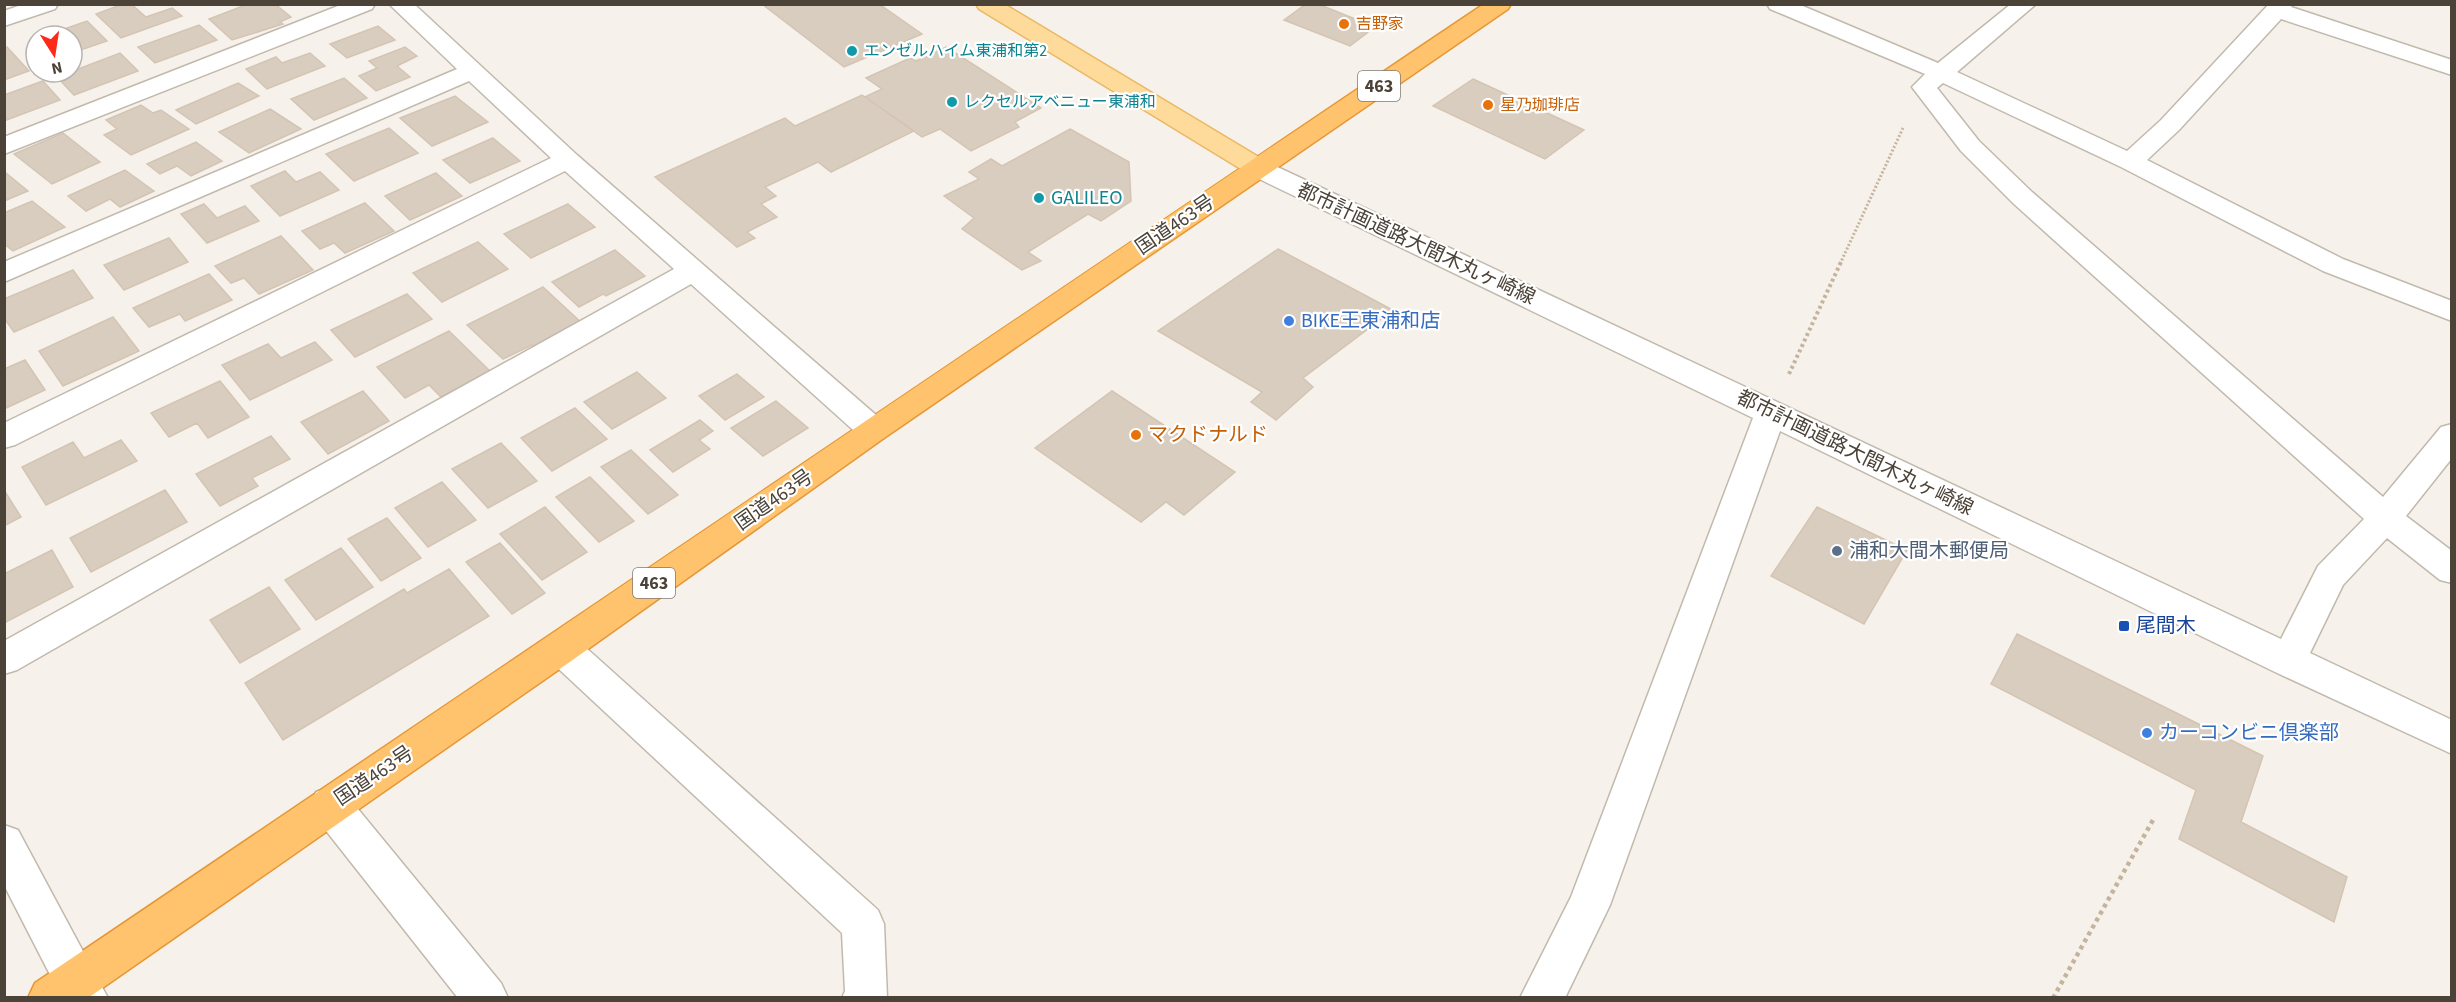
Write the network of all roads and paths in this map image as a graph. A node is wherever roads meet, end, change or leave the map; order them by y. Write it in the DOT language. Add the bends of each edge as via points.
graph roads {
  1 [pos="47,4"];
  2 [pos="364,4"];
  3 [pos="400,4"];
  4 [pos="987,4"];
  5 [pos="1500,4"];
  6 [pos="1778,4"];
  7 [pos="2025,4"];
  8 [pos="2280,7"];
  9 [pos="4,20"];
  10 [pos="2451,69"];
  11 [pos="473,71"];
  12 [pos="1931,79"];
  13 [pos="4,146"];
  14 [pos="568,160"];
  15 [pos="2130,162"];
  16 [pos="1258,168"];
  17 [pos="694,270"];
  18 [pos="4,273"];
  19 [pos="2451,312"];
  20 [pos="1771,412"];
  21 [pos="873,430"];
  22 [pos="2451,435"];
  23 [pos="4,437"];
  24 [pos="2385,518"];
  25 [pos="2451,570"];
  26 [pos="561,648"];
  27 [pos="4,659"];
  28 [pos="2288,661"];
  29 [pos="2451,738"];
  30 [pos="330,806"];
  31 [pos="2154,820"];
  32 [pos="4,843"];
  33 [pos="70,992"];
  34 [pos="868,996"];
  35 [pos="486,998"];
  36 [pos="1542,998"];
  37 [pos="2053,998"];
  1 -- 9 [label="street"];
  2 -- 13 [label="street"];
  3 -- 11 [label="street"];
  4 -- 16 [label="main road"];
  5 -- 16 [label="highway, 国道463号 / 463"];
  6 -- 12 [label="street"];
  7 -- 12 [label="street"];
  8 -- 10 [label="street"];
  8 -- 15 [label="street"];
  11 -- 14 [label="street"];
  11 -- 18 [label="street"];
  12 -- 15 [label="street"];
  12 -- 20 [label="path"];
  12 -- 24 [label="street" via="1970,146 2023,198"];
  14 -- 17 [label="street"];
  14 -- 23 [label="street"];
  15 -- 19 [label="street" via="2333,265"];
  16 -- 20 [label="street, 都市計画道路大間木丸ヶ崎線"];
  16 -- 21 [label="highway, 国道463号 / 463"];
  17 -- 21 [label="street"];
  17 -- 27 [label="street"];
  20 -- 28 [label="street, 都市計画道路大間木丸ヶ崎線"];
  20 -- 36 [label="street" via="1589,905"];
  21 -- 26 [label="highway, 国道463号 / 463"];
  22 -- 24 [label="street"];
  24 -- 25 [label="street"];
  24 -- 28 [label="street" via="2330,576"];
  26 -- 30 [label="highway, 国道463号 / 463"];
  26 -- 34 [label="street" via="863,924"];
  28 -- 29 [label="street, 都市計画道路大間木丸ヶ崎線"];
  30 -- 33 [label="highway, 国道463号 / 463"];
  30 -- 35 [label="street"];
  31 -- 37 [label="path"];
  32 -- 33 [label="street"];
}
